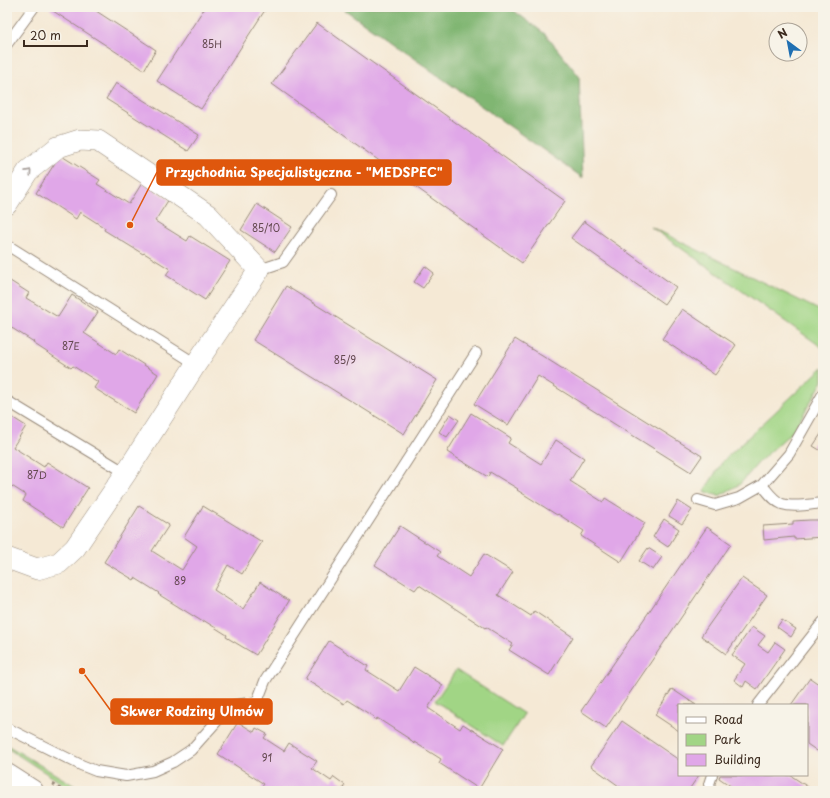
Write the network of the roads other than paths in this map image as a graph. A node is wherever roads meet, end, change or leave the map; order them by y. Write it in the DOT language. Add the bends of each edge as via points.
graph roads {
  1 [pos="34,7"];
  2 [pos="7,44"];
  3 [pos="331,195"];
  4 [pos="7,204"];
  5 [pos="7,245"];
  6 [pos="259,270"];
  7 [pos="476,353"];
  8 [pos="196,364"];
  9 [pos="823,394"];
  10 [pos="7,401"];
  11 [pos="126,473"];
  12 [pos="762,485"];
  13 [pos="698,500"];
  14 [pos="823,503"];
  15 [pos="7,558"];
  16 [pos="823,622"];
  17 [pos="759,704"];
  18 [pos="7,728"];
  19 [pos="7,775"];
  20 [pos="712,776"];
  21 [pos="32,791"];
  22 [pos="711,791"];
  1 -- 2 [label="lane"];
  3 -- 6 [label="lane" via="283,262"];
  4 -- 6 [label="street, one-way" via="28,171 58,147 80,140 98,141 208,215"];
  5 -- 8 [label="lane"];
  6 -- 8 [label="street"];
  7 -- 18 [label="lane" via="266,681 256,702 235,705 225,712 191,750 173,762 153,771 126,776 96,771 81,765"];
  8 -- 11 [label="street"];
  9 -- 12 [label="lane" via="789,454"];
  10 -- 11 [label="lane"];
  11 -- 15 [label="street" via="75,548 59,563 37,569"];
  12 -- 13 [label="lane" via="739,498 715,505"];
  12 -- 14 [label="lane" via="782,504 792,506"];
  16 -- 17 [label="lane"];
  19 -- 21 [label="street"];
  20 -- 22 [label="lane" via="709,784"];
}
